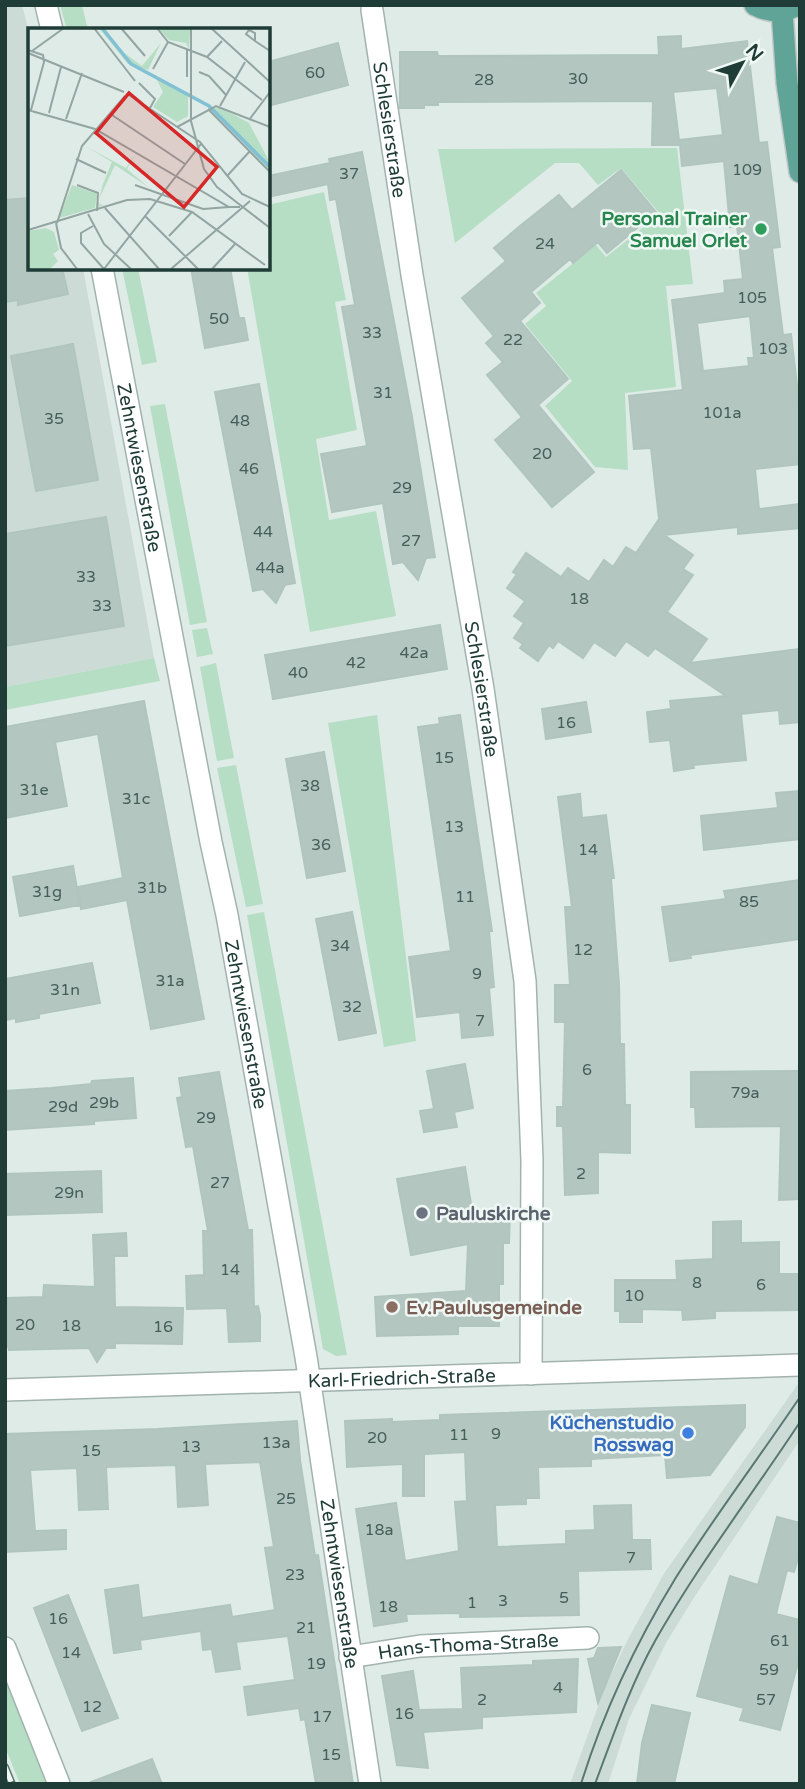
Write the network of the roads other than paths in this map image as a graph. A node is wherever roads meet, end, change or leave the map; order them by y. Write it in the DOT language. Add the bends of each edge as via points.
graph roads {
  1 [pos="46,5"];
  2 [pos="755,5"];
  3 [pos="789,8"];
  4 [pos="372,10"];
  5 [pos="52,28"];
  6 [pos="800,172"];
  7 [pos="102,270"];
  8 [pos="800,1364"];
  9 [pos="531,1374"];
  10 [pos="309,1381"];
  11 [pos="5,1390"];
  12 [pos="588,1638"];
  13 [pos="5,1648"];
  14 [pos="350,1657"];
  15 [pos="59,1784"];
  16 [pos="370,1784"];
  1 -- 5 [label="street"];
  2 -- 3 [label="main road" via="772,11"];
  3 -- 6 [label="main road" via="787,83"];
  4 -- 9 [label="street, Schlesierstraße" via="483,689 525,981 532,1160"];
  7 -- 10 [label="street, Zehntwiesenstraße" via="227,915"];
  8 -- 9 [label="street, Karl-Friedrich-Straße"];
  9 -- 10 [label="street, Karl-Friedrich-Straße"];
  10 -- 11 [label="street, Karl-Friedrich-Straße"];
  10 -- 14 [label="street, Zehntwiesenstraße"];
  12 -- 14 [label="street, Hans-Thoma-Straße" via="420,1646"];
  13 -- 15 [label="street"];
  14 -- 16 [label="street, Zehntwiesenstraße"];
}
